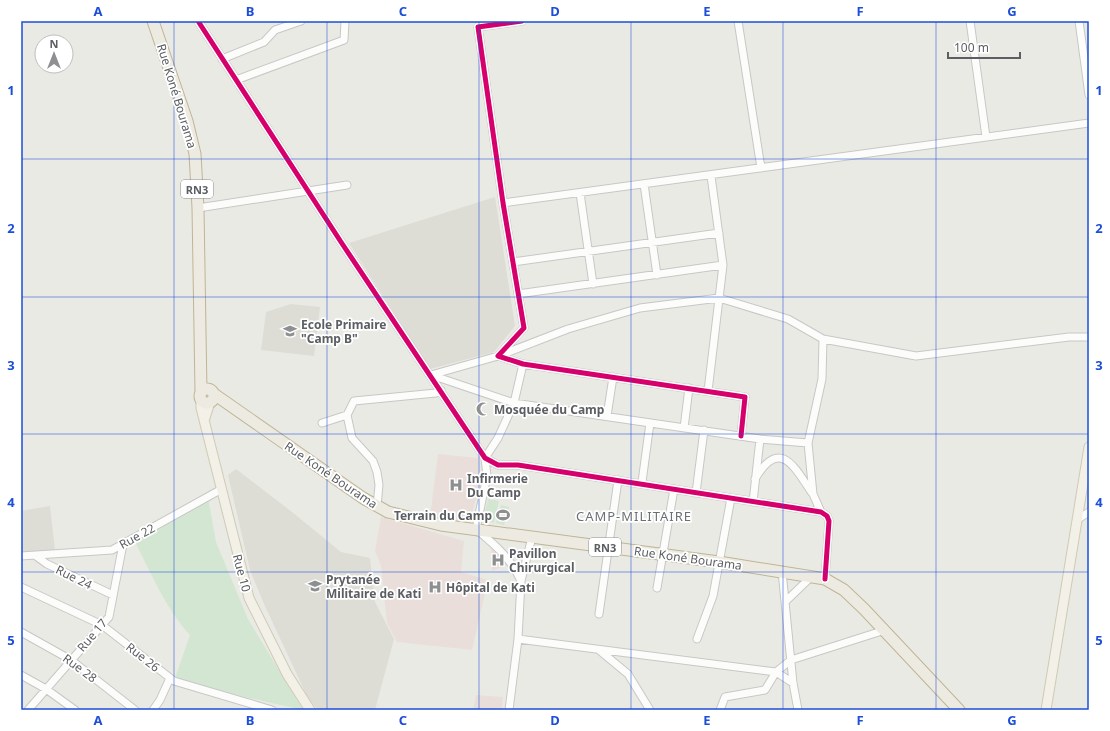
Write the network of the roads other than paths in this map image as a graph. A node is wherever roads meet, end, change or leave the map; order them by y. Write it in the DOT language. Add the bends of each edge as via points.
graph roads {
  1 [pos="153,21"];
  2 [pos="198,21"];
  3 [pos="345,21"];
  4 [pos="522,21"];
  5 [pos="738,21"];
  6 [pos="970,21"];
  7 [pos="1079,21"];
  8 [pos="297,22"];
  9 [pos="222,58"];
  10 [pos="236,80"];
  11 [pos="1089,94"];
  12 [pos="1089,123"];
  13 [pos="986,137"];
  14 [pos="761,168"];
  15 [pos="711,176"];
  16 [pos="644,184"];
  17 [pos="347,185"];
  18 [pos="309,191"];
  19 [pos="580,193"];
  20 [pos="503,203"];
  21 [pos="198,208"];
  22 [pos="719,233"];
  23 [pos="652,243"];
  24 [pos="588,252"];
  25 [pos="513,262"];
  26 [pos="723,265"];
  27 [pos="657,275"];
  28 [pos="593,284"];
  29 [pos="518,294"];
  30 [pos="720,298"];
  31 [pos="1089,337"];
  32 [pos="823,339"];
  33 [pos="498,356"];
  34 [pos="523,364"];
  35 [pos="431,375"];
  36 [pos="613,377"];
  37 [pos="689,388"];
  38 [pos="441,390"];
  39 [pos="708,391"];
  40 [pos="207,396"];
  41 [pos="514,403"];
  42 [pos="347,415"];
  43 [pos="607,416"];
  44 [pos="322,423"];
  45 [pos="650,423"];
  46 [pos="684,428"];
  47 [pos="704,430"];
  48 [pos="742,436"];
  49 [pos="760,439"];
  50 [pos="808,443"];
  51 [pos="1089,447"];
  52 [pos="485,458"];
  53 [pos="505,466"];
  54 [pos="487,476"];
  55 [pos="755,479"];
  56 [pos="618,480"];
  57 [pos="642,482"];
  58 [pos="674,489"];
  59 [pos="220,490"];
  60 [pos="696,493"];
  61 [pos="812,494"];
  62 [pos="731,498"];
  63 [pos="753,502"];
  64 [pos="377,506"];
  65 [pos="821,512"];
  66 [pos="1089,512"];
  67 [pos="1078,519"];
  68 [pos="476,529"];
  69 [pos="532,537"];
  70 [pos="123,544"];
  71 [pos="608,547"];
  72 [pos="663,555"];
  73 [pos="21,556"];
  74 [pos="36,556"];
  75 [pos="719,562"];
  76 [pos="524,567"];
  77 [pos="516,570"];
  78 [pos="782,572"];
  79 [pos="812,576"];
  80 [pos="825,579"];
  81 [pos="521,581"];
  82 [pos="21,587"];
  83 [pos="657,588"];
  84 [pos="113,595"];
  85 [pos="786,601"];
  86 [pos="599,614"];
  87 [pos="102,625"];
  88 [pos="885,630"];
  89 [pos="21,632"];
  90 [pos="697,638"];
  91 [pos="518,639"];
  92 [pos="599,650"];
  93 [pos="71,660"];
  94 [pos="791,660"];
  95 [pos="776,672"];
  96 [pos="21,675"];
  97 [pos="170,678"];
  98 [pos="793,683"];
  99 [pos="46,690"];
  100 [pos="242,706"];
  101 [pos="28,710"];
  102 [pos="75,710"];
  103 [pos="136,710"];
  104 [pos="153,710"];
  105 [pos="272,710"];
  106 [pos="310,710"];
  107 [pos="508,710"];
  108 [pos="650,710"];
  109 [pos="720,710"];
  110 [pos="798,710"];
  111 [pos="959,710"];
  112 [pos="1046,710"];
  1 -- 21 [label="highway, Rue Koné Bourama / RN3" via="192,140 197,168"];
  2 -- 9 [label="street"];
  3 -- 10 [label="street" via="344,40"];
  4 -- 20 [label="street" via="478,27"];
  5 -- 14 [label="street"];
  6 -- 13 [label="street"];
  7 -- 11 [label="street"];
  8 -- 9 [label="street" via="275,30 264,42"];
  9 -- 10 [label="street"];
  10 -- 18 [label="street"];
  12 -- 13 [label="street"];
  13 -- 14 [label="street"];
  14 -- 15 [label="street"];
  15 -- 16 [label="street"];
  15 -- 22 [label="street"];
  16 -- 19 [label="street"];
  16 -- 23 [label="street"];
  17 -- 18 [label="street"];
  18 -- 21 [label="street"];
  18 -- 35 [label="street"];
  19 -- 20 [label="street"];
  19 -- 24 [label="street"];
  20 -- 25 [label="street"];
  21 -- 40 [label="highway, Rue Koné Bourama / RN3" via="200,364"];
  22 -- 23 [label="street"];
  22 -- 26 [label="street"];
  23 -- 24 [label="street"];
  23 -- 27 [label="street"];
  24 -- 25 [label="street"];
  24 -- 28 [label="street"];
  25 -- 29 [label="street"];
  26 -- 27 [label="street"];
  26 -- 30 [label="street"];
  27 -- 28 [label="street"];
  28 -- 29 [label="street"];
  29 -- 33 [label="street" via="524,328"];
  30 -- 32 [label="street" via="788,319"];
  30 -- 33 [label="street" via="640,308 568,328"];
  30 -- 39 [label="street"];
  31 -- 32 [label="street" via="1069,336 916,356"];
  32 -- 50 [label="street" via="822,378"];
  33 -- 34 [label="street"];
  33 -- 35 [label="street"];
  34 -- 36 [label="street"];
  34 -- 41 [label="street"];
  35 -- 38 [label="street"];
  35 -- 41 [label="street"];
  36 -- 37 [label="street"];
  36 -- 43 [label="street"];
  37 -- 39 [label="street"];
  37 -- 46 [label="street"];
  38 -- 42 [label="street" via="436,393 354,401"];
  38 -- 52 [label="street"];
  39 -- 48 [label="street" via="745,396"];
  40 -- 59 [label="main road, Rue 10" via="205,424"];
  40 -- 64 [label="highway, Rue Koné Bourama / RN3" via="229,406"];
  41 -- 43 [label="street"];
  41 -- 52 [label="street" via="498,438"];
  42 -- 44 [label="street"];
  42 -- 64 [label="street" via="352,438 373,461 377,472"];
  43 -- 45 [label="street"];
  45 -- 46 [label="street"];
  45 -- 57 [label="street"];
  46 -- 47 [label="street"];
  47 -- 48 [label="street"];
  47 -- 60 [label="street"];
  48 -- 49 [label="street"];
  49 -- 50 [label="street"];
  49 -- 55 [label="street"];
  50 -- 61 [label="street"];
  51 -- 67 [label="main road"];
  52 -- 53 [label="street" via="492,464"];
  52 -- 54 [label="street"];
  53 -- 54 [label="street"];
  53 -- 56 [label="street" via="518,465"];
  54 -- 68 [label="street"];
  55 -- 61 [label="street" via="762,467 774,459 781,458 790,462"];
  55 -- 63 [label="street"];
  56 -- 58 [label="street"];
  56 -- 71 [label="street"];
  58 -- 60 [label="street"];
  58 -- 72 [label="street"];
  59 -- 70 [label="street, Rue 22"];
  59 -- 106 [label="main road, Rue 10" via="248,598 287,674"];
  60 -- 62 [label="street"];
  61 -- 65 [label="street"];
  62 -- 63 [label="street"];
  62 -- 75 [label="street"];
  63 -- 65 [label="street"];
  64 -- 68 [label="highway, Rue Koné Bourama / RN3" via="418,521"];
  65 -- 80 [label="street" via="829,521"];
  66 -- 67 [label="street"];
  67 -- 112 [label="main road"];
  68 -- 69 [label="highway, Rue Koné Bourama / RN3"];
  68 -- 77 [label="street" via="496,546"];
  69 -- 71 [label="highway, Rue Koné Bourama / RN3"];
  69 -- 76 [label="street"];
  70 -- 74 [label="street, Rue 22" via="112,550"];
  70 -- 84 [label="street, Rue 17"];
  71 -- 72 [label="highway, Rue Koné Bourama / RN3"];
  71 -- 86 [label="street"];
  72 -- 75 [label="highway, Rue Koné Bourama / RN3"];
  72 -- 83 [label="street"];
  73 -- 74 [label="street, Rue 22"];
  74 -- 84 [label="street, Rue 24" via="47,564"];
  75 -- 78 [label="highway, Rue Koné Bourama / RN3"];
  75 -- 90 [label="street" via="713,596"];
  76 -- 77 [label="street"];
  76 -- 81 [label="street"];
  77 -- 81 [label="street"];
  78 -- 79 [label="highway, Rue Koné Bourama / RN3"];
  78 -- 85 [label="street"];
  79 -- 80 [label="highway, Rue Koné Bourama / RN3"];
  79 -- 85 [label="street"];
  80 -- 88 [label="highway, Rue Koné Bourama / RN3" via="844,590"];
  81 -- 91 [label="street"];
  82 -- 87 [label="street, Rue 26"];
  84 -- 87 [label="street, Rue 17" via="108,617"];
  85 -- 94 [label="street"];
  87 -- 93 [label="street, Rue 17"];
  87 -- 97 [label="street, Rue 26"];
  88 -- 94 [label="street"];
  88 -- 111 [label="highway, Rue Koné Bourama / RN3"];
  89 -- 93 [label="street, Rue 28"];
  91 -- 92 [label="street"];
  91 -- 107 [label="street"];
  92 -- 95 [label="street"];
  92 -- 108 [label="street" via="628,674"];
  93 -- 99 [label="street, Rue 17"];
  93 -- 103 [label="street, Rue 28"];
  94 -- 95 [label="street"];
  94 -- 98 [label="street"];
  95 -- 98 [label="street"];
  95 -- 109 [label="street" via="765,690 725,697"];
  96 -- 99 [label="street"];
  97 -- 100 [label="street, Rue 26"];
  97 -- 104 [label="street"];
  98 -- 110 [label="street"];
  99 -- 101 [label="street, Rue 17"];
  99 -- 102 [label="street"];
  100 -- 105 [label="street, Rue 26"];
}
